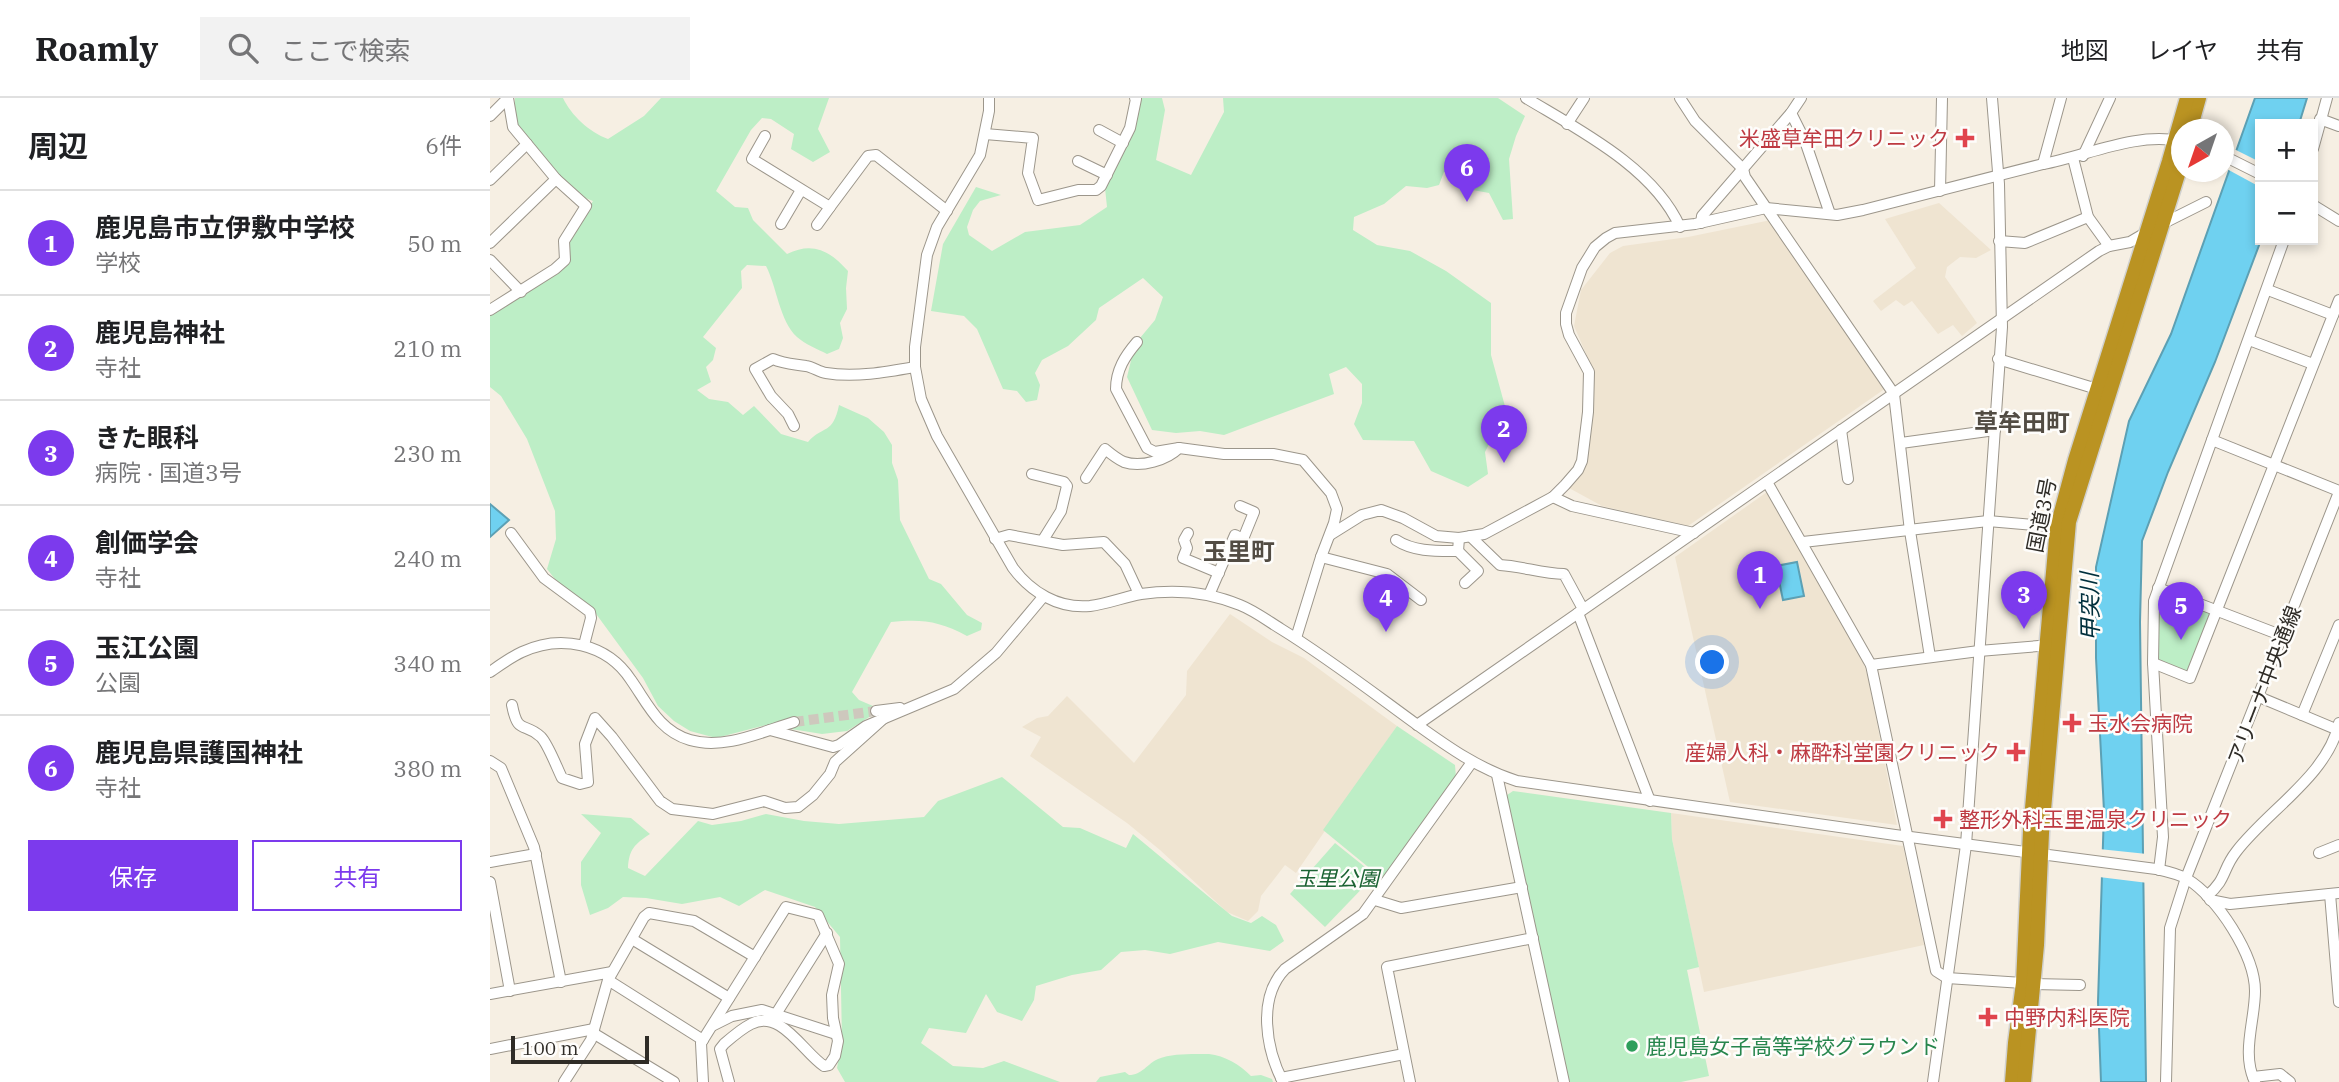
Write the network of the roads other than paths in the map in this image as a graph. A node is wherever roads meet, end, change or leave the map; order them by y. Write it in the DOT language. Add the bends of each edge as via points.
graph roads {
  1 [pos="508,98"];
  2 [pos="989,98"];
  3 [pos="1135,98"];
  4 [pos="1526,98"];
  5 [pos="1584,98"];
  6 [pos="1680,98"];
  7 [pos="1801,98"];
  8 [pos="1942,98"];
  9 [pos="1992,98"];
  10 [pos="2061,98"];
  11 [pos="2110,98"];
  12 [pos="2186,98"];
  13 [pos="2199,98"];
  14 [pos="2327,98"];
  15 [pos="1791,113"];
  16 [pos="490,116"];
  17 [pos="2182,119"];
  18 [pos="2193,119"];
  19 [pos="2320,119"];
  20 [pos="1567,124"];
  21 [pos="2339,126"];
  22 [pos="2318,128"];
  23 [pos="1099,130"];
  24 [pos="985,134"];
  25 [pos="765,136"];
  26 [pos="2171,140"];
  27 [pos="1123,143"];
  28 [pos="527,144"];
  29 [pos="2078,157"];
  30 [pos="1078,161"];
  31 [pos="2171,161"];
  32 [pos="2234,161"];
  33 [pos="2043,164"];
  34 [pos="1743,169"];
  35 [pos="2255,172"];
  36 [pos="1107,175"];
  37 [pos="1997,176"];
  38 [pos="556,179"];
  39 [pos="490,180"];
  40 [pos="2176,182"];
  41 [pos="802,190"];
  42 [pos="1940,191"];
  43 [pos="2206,202"];
  44 [pos="830,207"];
  45 [pos="1766,208"];
  46 [pos="2318,208"];
  47 [pos="947,211"];
  48 [pos="1830,214"];
  49 [pos="2088,217"];
  50 [pos="2339,221"];
  51 [pos="781,223"];
  52 [pos="1701,223"];
  53 [pos="2162,224"];
  54 [pos="817,225"];
  55 [pos="1680,227"];
  56 [pos="2145,234"];
  57 [pos="1999,241"];
  58 [pos="490,243"];
  59 [pos="2282,245"];
  60 [pos="2109,246"];
  61 [pos="490,260"];
  62 [pos="2268,290"];
  63 [pos="520,292"];
  64 [pos="2339,300"];
  65 [pos="490,310"];
  66 [pos="2333,315"];
  67 [pos="2002,320"];
  68 [pos="2249,340"];
  69 [pos="1138,342"];
  70 [pos="1998,359"];
  71 [pos="2313,364"];
  72 [pos="915,367"];
  73 [pos="2097,389"];
  74 [pos="1895,394"];
  75 [pos="794,426"];
  76 [pos="1841,430"];
  77 [pos="1996,430"];
  78 [pos="2212,440"];
  79 [pos="1901,443"];
  80 [pos="1180,448"];
  81 [pos="2275,464"];
  82 [pos="1032,474"];
  83 [pos="1086,478"];
  84 [pos="1847,479"];
  85 [pos="1767,482"];
  86 [pos="2339,491"];
  87 [pos="1553,497"];
  88 [pos="1240,506"];
  89 [pos="1988,521"];
  90 [pos="2057,527"];
  91 [pos="1910,531"];
  92 [pos="511,533"];
  93 [pos="1188,533"];
  94 [pos="1694,533"];
  95 [pos="1330,535"];
  96 [pos="1465,537"];
  97 [pos="995,539"];
  98 [pos="1043,540"];
  99 [pos="1396,540"];
  100 [pos="1802,542"];
  101 [pos="1458,551"];
  102 [pos="1321,557"];
  103 [pos="1219,573"];
  104 [pos="1465,583"];
  105 [pos="2158,588"];
  106 [pos="1139,594"];
  107 [pos="1209,595"];
  108 [pos="1043,597"];
  109 [pos="1421,600"];
  110 [pos="1581,611"];
  111 [pos="2216,612"];
  112 [pos="2339,625"];
  113 [pos="2283,636"];
  114 [pos="1296,638"];
  115 [pos="584,645"];
  116 [pos="2052,645"];
  117 [pos="1979,652"];
  118 [pos="1930,657"];
  119 [pos="2153,663"];
  120 [pos="1871,666"];
  121 [pos="490,672"];
  122 [pos="2259,697"];
  123 [pos="512,705"];
  124 [pos="880,714"];
  125 [pos="2302,715"];
  126 [pos="794,722"];
  127 [pos="1417,725"];
  128 [pos="2338,726"];
  129 [pos="770,730"];
  130 [pos="490,761"];
  131 [pos="1472,762"];
  132 [pos="1497,775"];
  133 [pos="1650,801"];
  134 [pos="1907,836"];
  135 [pos="1966,845"];
  136 [pos="2339,845"];
  137 [pos="2319,853"];
  138 [pos="2036,854"];
  139 [pos="536,855"];
  140 [pos="490,862"];
  141 [pos="2157,869"];
  142 [pos="2186,878"];
  143 [pos="490,882"];
  144 [pos="1522,887"];
  145 [pos="2335,893"];
  146 [pos="2208,898"];
  147 [pos="1375,900"];
  148 [pos="827,933"];
  149 [pos="1532,938"];
  150 [pos="632,939"];
  151 [pos="755,957"];
  152 [pos="610,976"];
  153 [pos="1947,978"];
  154 [pos="561,982"];
  155 [pos="2028,983"];
  156 [pos="2080,985"];
  157 [pos="510,991"];
  158 [pos="490,994"];
  159 [pos="729,998"];
  160 [pos="2339,1002"];
  161 [pos="776,1014"];
  162 [pos="711,1026"];
  163 [pos="594,1031"];
  164 [pos="836,1034"];
  165 [pos="703,1040"];
  166 [pos="490,1049"];
  167 [pos="1404,1054"];
  168 [pos="2254,1079"];
  169 [pos="569,1080"];
  170 [pos="1282,1080"];
  171 [pos="674,1082"];
  172 [pos="703,1082"];
  173 [pos="729,1082"];
  174 [pos="1410,1082"];
  175 [pos="1564,1082"];
  176 [pos="1933,1082"];
  177 [pos="2012,1082"];
  178 [pos="2024,1082"];
  179 [pos="2166,1082"];
  180 [pos="2290,1082"];
  1 -- 16 [label="street"];
  1 -- 28 [label="street" via="513,127"];
  2 -- 24 [label="street"];
  3 -- 27 [label="street"];
  4 -- 20 [label="street"];
  5 -- 20 [label="street"];
  6 -- 34 [label="street" via="1695,121"];
  7 -- 15 [label="street"];
  8 -- 42 [label="street"];
  9 -- 37 [label="street"];
  10 -- 33 [label="street"];
  11 -- 29 [label="street"];
  12 -- 17 [label="highway, 国道3号"];
  13 -- 18 [label="highway"];
  14 -- 19 [label="street"];
  15 -- 34 [label="street"];
  15 -- 48 [label="street"];
  19 -- 21 [label="street"];
  19 -- 22 [label="street"];
  20 -- 55 [label="street" via="1628,163 1674,212"];
  23 -- 27 [label="street"];
  24 -- 36 [label="street" via="1033,138 1028,173 1038,200 1096,190"];
  24 -- 47 [label="street" via="974,167"];
  25 -- 41 [label="street" via="751,159"];
  26 -- 29 [label="street" via="2147,138"];
  27 -- 36 [label="street"];
  28 -- 38 [label="street"];
  28 -- 39 [label="street"];
  29 -- 33 [label="street"];
  29 -- 49 [label="street"];
  30 -- 36 [label="street"];
  31 -- 56 [label="highway, 国道3号"];
  32 -- 35 [label="street"];
  33 -- 37 [label="street"];
  34 -- 45 [label="street"];
  34 -- 52 [label="street" via="1702,216"];
  37 -- 42 [label="street"];
  37 -- 57 [label="street"];
  38 -- 58 [label="street"];
  38 -- 63 [label="street" via="586,206 564,241 565,260"];
  40 -- 53 [label="highway, 国道3号"];
  41 -- 44 [label="street"];
  41 -- 51 [label="street"];
  42 -- 48 [label="street" via="1863,211"];
  43 -- 53 [label="street"];
  44 -- 47 [label="street" via="868,156 876,155"];
  44 -- 54 [label="street"];
  45 -- 48 [label="street"];
  45 -- 52 [label="street"];
  45 -- 74 [label="street"];
  46 -- 50 [label="street"];
  47 -- 72 [label="street" via="927,255"];
  49 -- 57 [label="street" via="2025,243"];
  49 -- 60 [label="street"];
  52 -- 55 [label="street"];
  53 -- 56 [label="street"];
  53 -- 116 [label="highway, 国道3号" via="2069,522"];
  55 -- 87 [label="street" via="1615,233 1595,247 1582,268 1566,324 1588,372 1586,431 1578,470"];
  56 -- 60 [label="street"];
  56 -- 73 [label="highway, 国道3号"];
  57 -- 67 [label="street"];
  59 -- 62 [label="street"];
  60 -- 67 [label="street"];
  61 -- 63 [label="street"];
  62 -- 66 [label="street"];
  62 -- 68 [label="street"];
  63 -- 65 [label="street"];
  64 -- 66 [label="street"];
  66 -- 71 [label="street"];
  67 -- 70 [label="street"];
  67 -- 74 [label="street"];
  68 -- 71 [label="street"];
  68 -- 78 [label="street"];
  69 -- 80 [label="street" via="1120,368 1116,389 1147,448 1155,452"];
  70 -- 73 [label="street"];
  70 -- 77 [label="street"];
  71 -- 81 [label="street"];
  72 -- 75 [label="street" via="834,374 773,359 755,369"];
  72 -- 97 [label="street" via="926,415"];
  73 -- 90 [label="highway, 国道3号"];
  74 -- 76 [label="street"];
  74 -- 79 [label="street"];
  76 -- 84 [label="street"];
  76 -- 85 [label="street"];
  77 -- 79 [label="street"];
  77 -- 89 [label="street"];
  78 -- 81 [label="street"];
  78 -- 105 [label="street"];
  79 -- 91 [label="street"];
  80 -- 83 [label="street" via="1160,460 1135,464 1127,464 1105,449"];
  80 -- 95 [label="street" via="1303,460 1331,493 1337,509"];
  81 -- 86 [label="street"];
  81 -- 111 [label="street"];
  82 -- 98 [label="street" via="1067,486 1061,511"];
  85 -- 94 [label="street"];
  85 -- 100 [label="street"];
  86 -- 113 [label="street, アリーナ中央通線"];
  87 -- 94 [label="street" via="1572,506"];
  87 -- 96 [label="street" via="1484,534"];
  88 -- 103 [label="street" via="1254,512 1243,539 1235,536"];
  89 -- 90 [label="street"];
  89 -- 91 [label="street"];
  89 -- 117 [label="street"];
  90 -- 116 [label="highway, 国道3号"];
  91 -- 100 [label="street"];
  91 -- 118 [label="street"];
  92 -- 115 [label="street" via="544,578 590,612"];
  93 -- 103 [label="street" via="1183,558"];
  94 -- 110 [label="street"];
  95 -- 96 [label="street" via="1362,515 1381,510 1436,536"];
  95 -- 102 [label="street"];
  96 -- 101 [label="street"];
  96 -- 110 [label="street" via="1500,565 1564,575"];
  97 -- 98 [label="street" via="1009,534"];
  97 -- 108 [label="street" via="1022,579"];
  98 -- 106 [label="street" via="1063,545 1104,542 1125,564"];
  99 -- 101 [label="street" via="1423,550"];
  100 -- 120 [label="street"];
  101 -- 104 [label="street" via="1478,571"];
  102 -- 109 [label="street" via="1387,574"];
  102 -- 114 [label="street"];
  103 -- 107 [label="street"];
  105 -- 111 [label="street"];
  105 -- 119 [label="street"];
  106 -- 107 [label="street"];
  106 -- 108 [label="street" via="1090,606"];
  107 -- 114 [label="street" via="1241,605"];
  108 -- 124 [label="street" via="978,670 950,691"];
  110 -- 127 [label="street"];
  110 -- 133 [label="street"];
  111 -- 113 [label="street"];
  111 -- 119 [label="street" via="2190,678"];
  112 -- 125 [label="street"];
  113 -- 122 [label="street, アリーナ中央通線"];
  114 -- 127 [label="street"];
  115 -- 121 [label="street" via="537,646"];
  115 -- 129 [label="street" via="624,670 655,718 686,739 724,743"];
  116 -- 117 [label="street"];
  116 -- 138 [label="highway, 国道3号"];
  117 -- 118 [label="street"];
  117 -- 135 [label="street"];
  118 -- 120 [label="street"];
  119 -- 141 [label="street" via="2163,837"];
  120 -- 134 [label="street"];
  122 -- 125 [label="street"];
  122 -- 142 [label="street, アリーナ中央通線"];
  123 -- 124 [label="street" via="515,721 541,737 562,778 580,785 587,782 585,744 595,718 660,801 672,809 713,814 764,801 798,807"];
  124 -- 129 [label="street" via="833,747"];
  125 -- 128 [label="street"];
  126 -- 129 [label="street"];
  127 -- 131 [label="street"];
  128 -- 146 [label="street" via="2330,749 2315,769 2233,855"];
  130 -- 139 [label="street" via="501,768"];
  131 -- 132 [label="street"];
  131 -- 147 [label="street"];
  132 -- 133 [label="street"];
  132 -- 144 [label="street"];
  133 -- 134 [label="street"];
  134 -- 135 [label="street"];
  134 -- 153 [label="street" via="1936,971"];
  135 -- 138 [label="street"];
  135 -- 153 [label="street"];
  136 -- 137 [label="street"];
  138 -- 141 [label="street"];
  138 -- 155 [label="highway, 国道3号"];
  139 -- 140 [label="street"];
  139 -- 154 [label="street"];
  141 -- 142 [label="street"];
  142 -- 146 [label="street"];
  142 -- 179 [label="street, アリーナ中央通線" via="2170,928"];
  143 -- 157 [label="street"];
  144 -- 147 [label="street" via="1401,908"];
  144 -- 149 [label="street"];
  145 -- 146 [label="street" via="2230,904"];
  145 -- 160 [label="street"];
  146 -- 168 [label="street" via="2246,949 2254,975 2249,1045"];
  147 -- 170 [label="street" via="1277,978 1269,1003 1268,1037"];
  148 -- 151 [label="street" via="818,915 786,906"];
  148 -- 161 [label="street"];
  148 -- 164 [label="street" via="839,959 832,995"];
  149 -- 167 [label="street" via="1387,967"];
  149 -- 175 [label="street"];
  150 -- 151 [label="street" via="644,917 652,913 694,921"];
  150 -- 152 [label="street"];
  150 -- 159 [label="street"];
  151 -- 159 [label="street"];
  152 -- 154 [label="street"];
  152 -- 163 [label="street"];
  152 -- 165 [label="street"];
  153 -- 155 [label="street"];
  153 -- 176 [label="street"];
  154 -- 157 [label="street"];
  155 -- 156 [label="street"];
  155 -- 177 [label="highway, 国道3号"];
  155 -- 178 [label="highway, 国道3号"];
  157 -- 158 [label="street"];
  159 -- 162 [label="street"];
  161 -- 162 [label="street" via="747,1011"];
  161 -- 164 [label="street"];
  162 -- 165 [label="street"];
  163 -- 166 [label="street"];
  163 -- 169 [label="street"];
  163 -- 171 [label="street"];
  164 -- 173 [label="street" via="835,1056 824,1066 783,1026 762,1020 750,1024 720,1049"];
  165 -- 172 [label="street"];
  167 -- 170 [label="street"];
  167 -- 174 [label="street"];
  168 -- 180 [label="street" via="2280,1074"];
}
